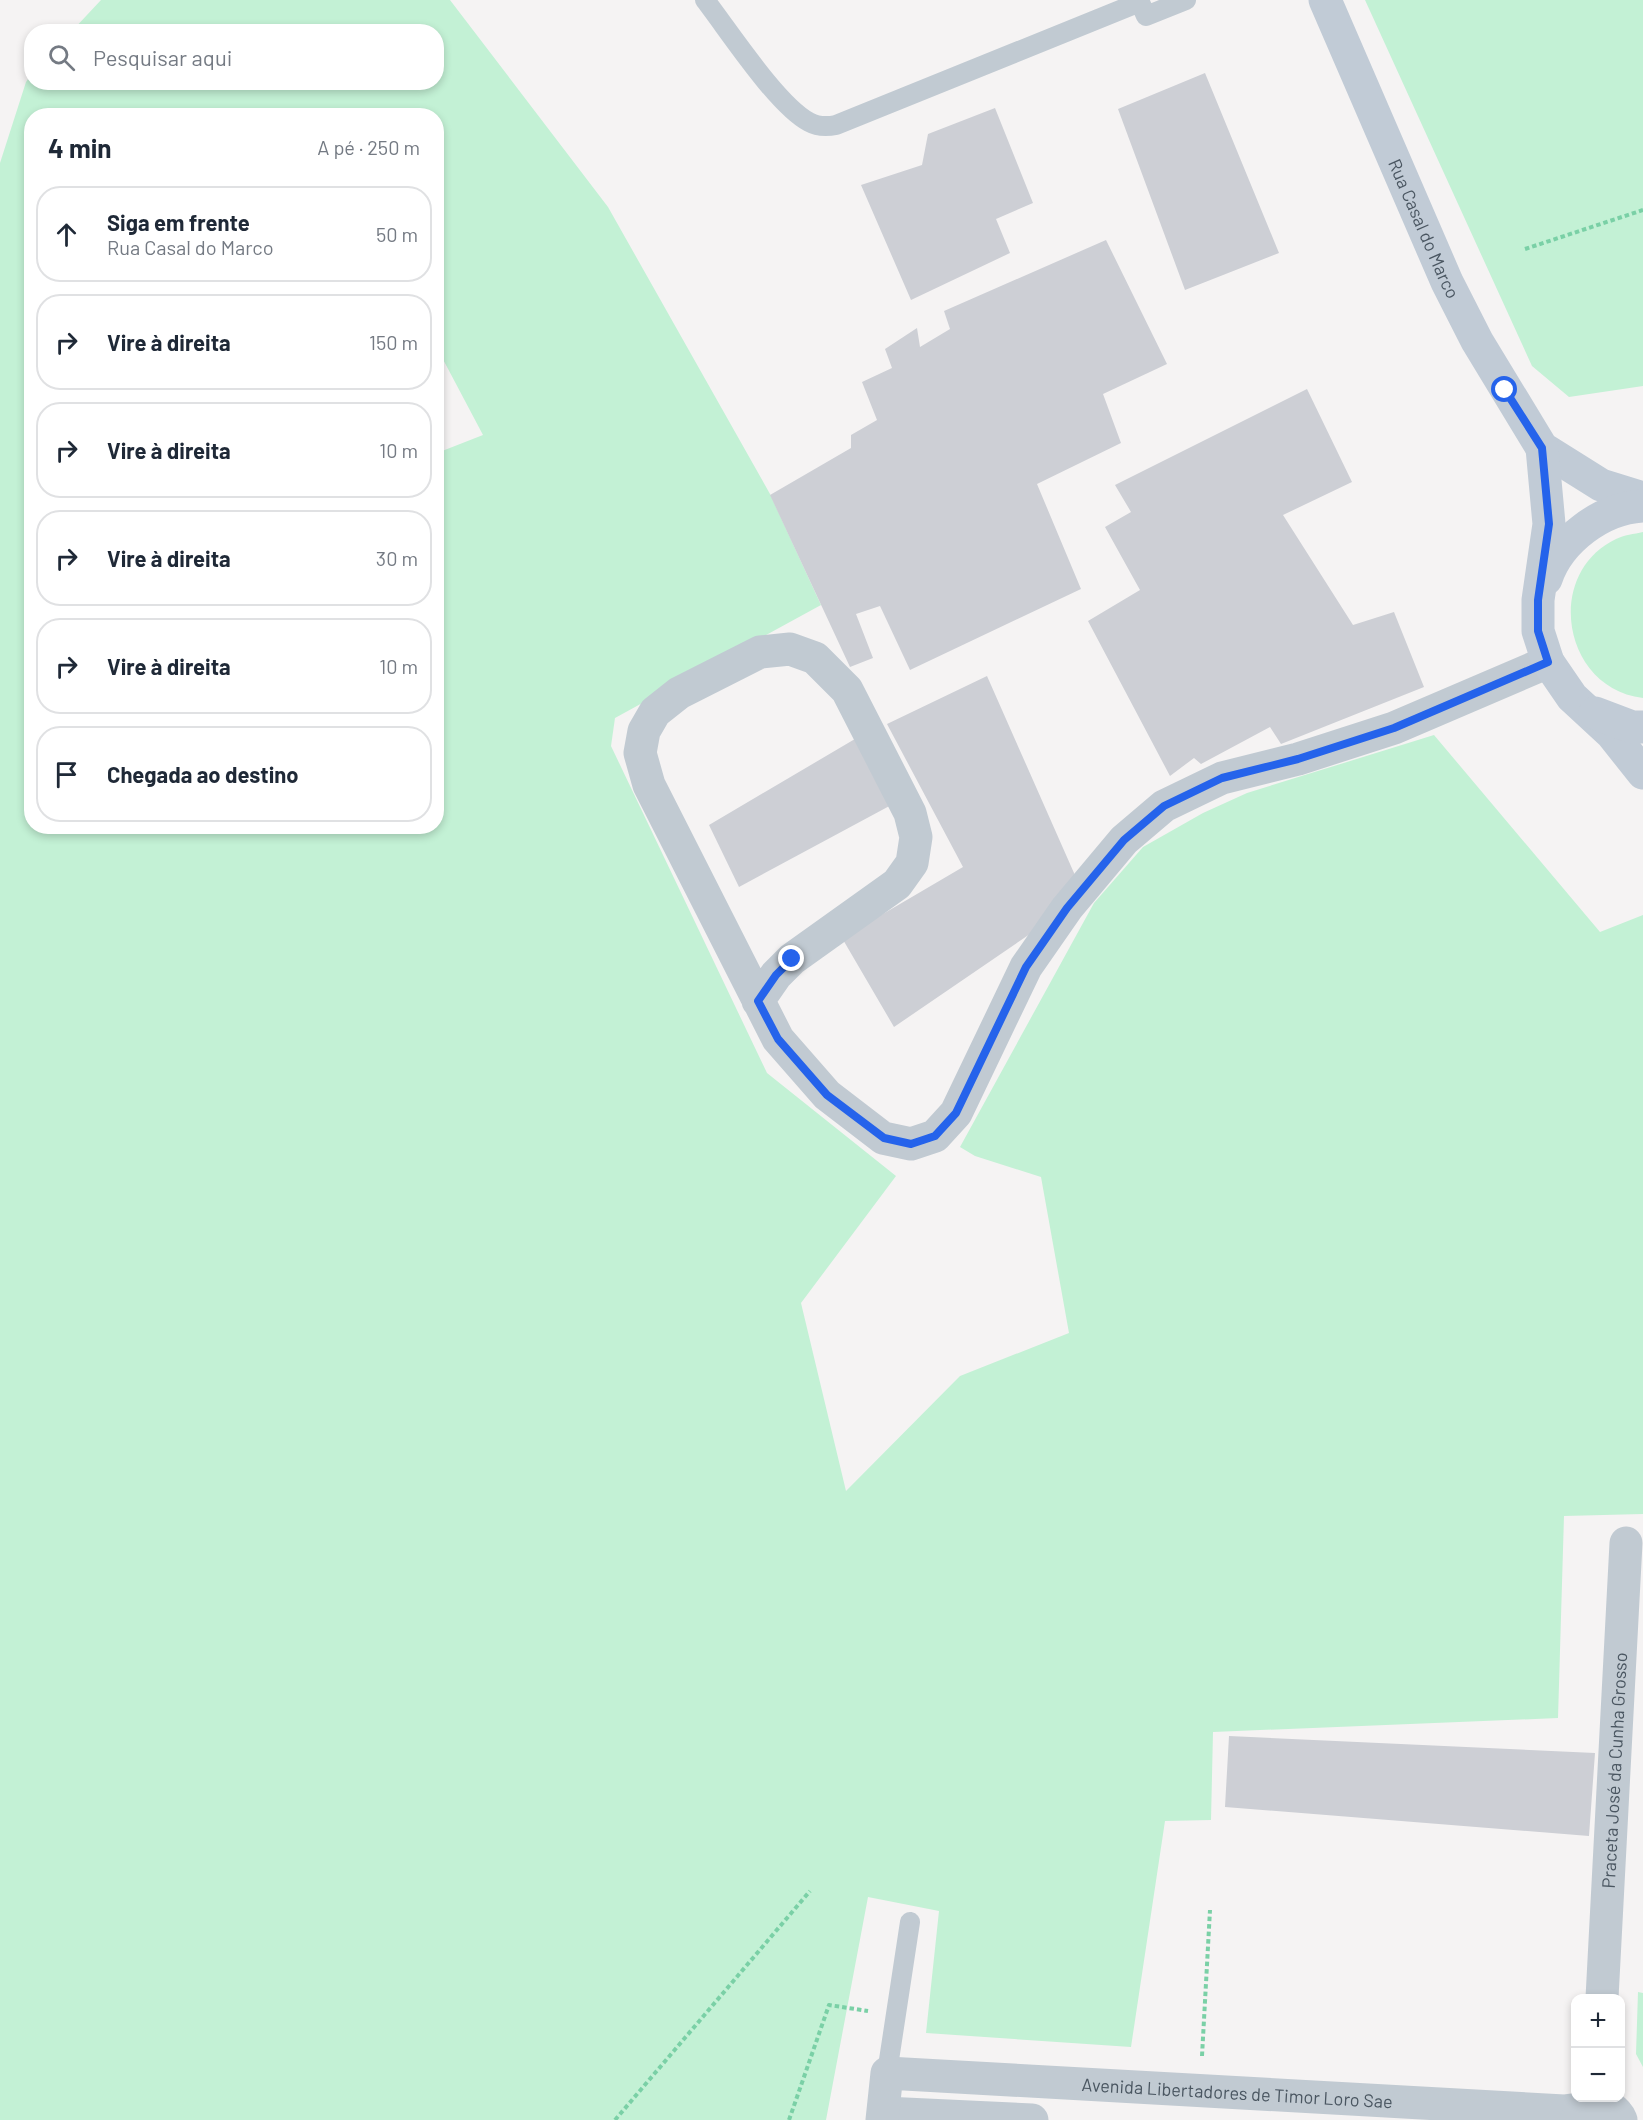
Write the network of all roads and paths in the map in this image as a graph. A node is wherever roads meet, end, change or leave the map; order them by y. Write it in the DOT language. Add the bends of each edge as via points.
graph roads {
  1 [pos="705,0"];
  2 [pos="1186,0"];
  3 [pos="1325,0"];
  4 [pos="1140,1"];
  5 [pos="1643,210"];
  6 [pos="1525,249"];
  7 [pos="1542,448"];
  8 [pos="1643,498"];
  9 [pos="1643,507"];
  10 [pos="1538,600"];
  11 [pos="1548,662"];
  12 [pos="1572,696"];
  13 [pos="1643,727"];
  14 [pos="1643,773"];
  15 [pos="758,1001"];
  16 [pos="1626,1543"];
  17 [pos="810,1891"];
  18 [pos="1210,1910"];
  19 [pos="910,1922"];
  20 [pos="1602,1994"];
  21 [pos="896,2015"];
  22 [pos="887,2073"];
  23 [pos="1200,2091"];
  24 [pos="1598,2110"];
  25 [pos="1643,2114"];
  26 [pos="883,2116"];
  27 [pos="615,2120"];
  28 [pos="789,2120"];
  29 [pos="1032,2120"];
  1 -- 4 [label="lane" via="789,106 811,124 824,127"];
  2 -- 4 [label="lane" via="1146,16"];
  3 -- 7 [label="main road, Rua Casal do Marco" via="1447,282 1477,341"];
  5 -- 6 [label="path"];
  7 -- 8 [label="main road, Rua Casal do Marco" via="1600,485"];
  7 -- 10 [label="main road, Rua Casal do Marco" via="1549,524"];
  9 -- 10 [label="main road, Rua Casal do Marco" via="1604,518 1577,533 1551,564"];
  10 -- 11 [label="main road, Rua Casal do Marco" via="1538,631"];
  11 -- 12 [label="main road, Rua Casal do Marco"];
  11 -- 15 [label="street" via="1394,728 1222,778 1164,806 1124,840 1067,908 1026,967 956,1113 935,1136 911,1144 884,1138 827,1095 778,1039"];
  12 -- 13 [label="main road, Rua Casal do Marco" via="1600,717"];
  12 -- 14 [label="main road, Rua Casal do Marco" via="1612,734"];
  15 -- 15 [label="street" via="649,785 640,753 644,731 656,712 679,693 760,652 790,648 816,658 847,690 910,813 916,837 912,862 897,884 792,959"];
  16 -- 20 [label="street, Praceta José da Cunha Grosso"];
  17 -- 27 [label="path"];
  18 -- 23 [label="path"];
  19 -- 21 [label="lane"];
  21 -- 22 [label="lane"];
  21 -- 28 [label="path" via="829,2005"];
  22 -- 23 [label="street, Avenida Libertadores de Timor Loro Sae"];
  22 -- 26 [label="street"];
  23 -- 24 [label="street, Avenida Libertadores de Timor Loro Sae"];
  24 -- 25 [label="street, Avenida Libertadores de Timor Loro Sae"];
  26 -- 29 [label="street"];
}
